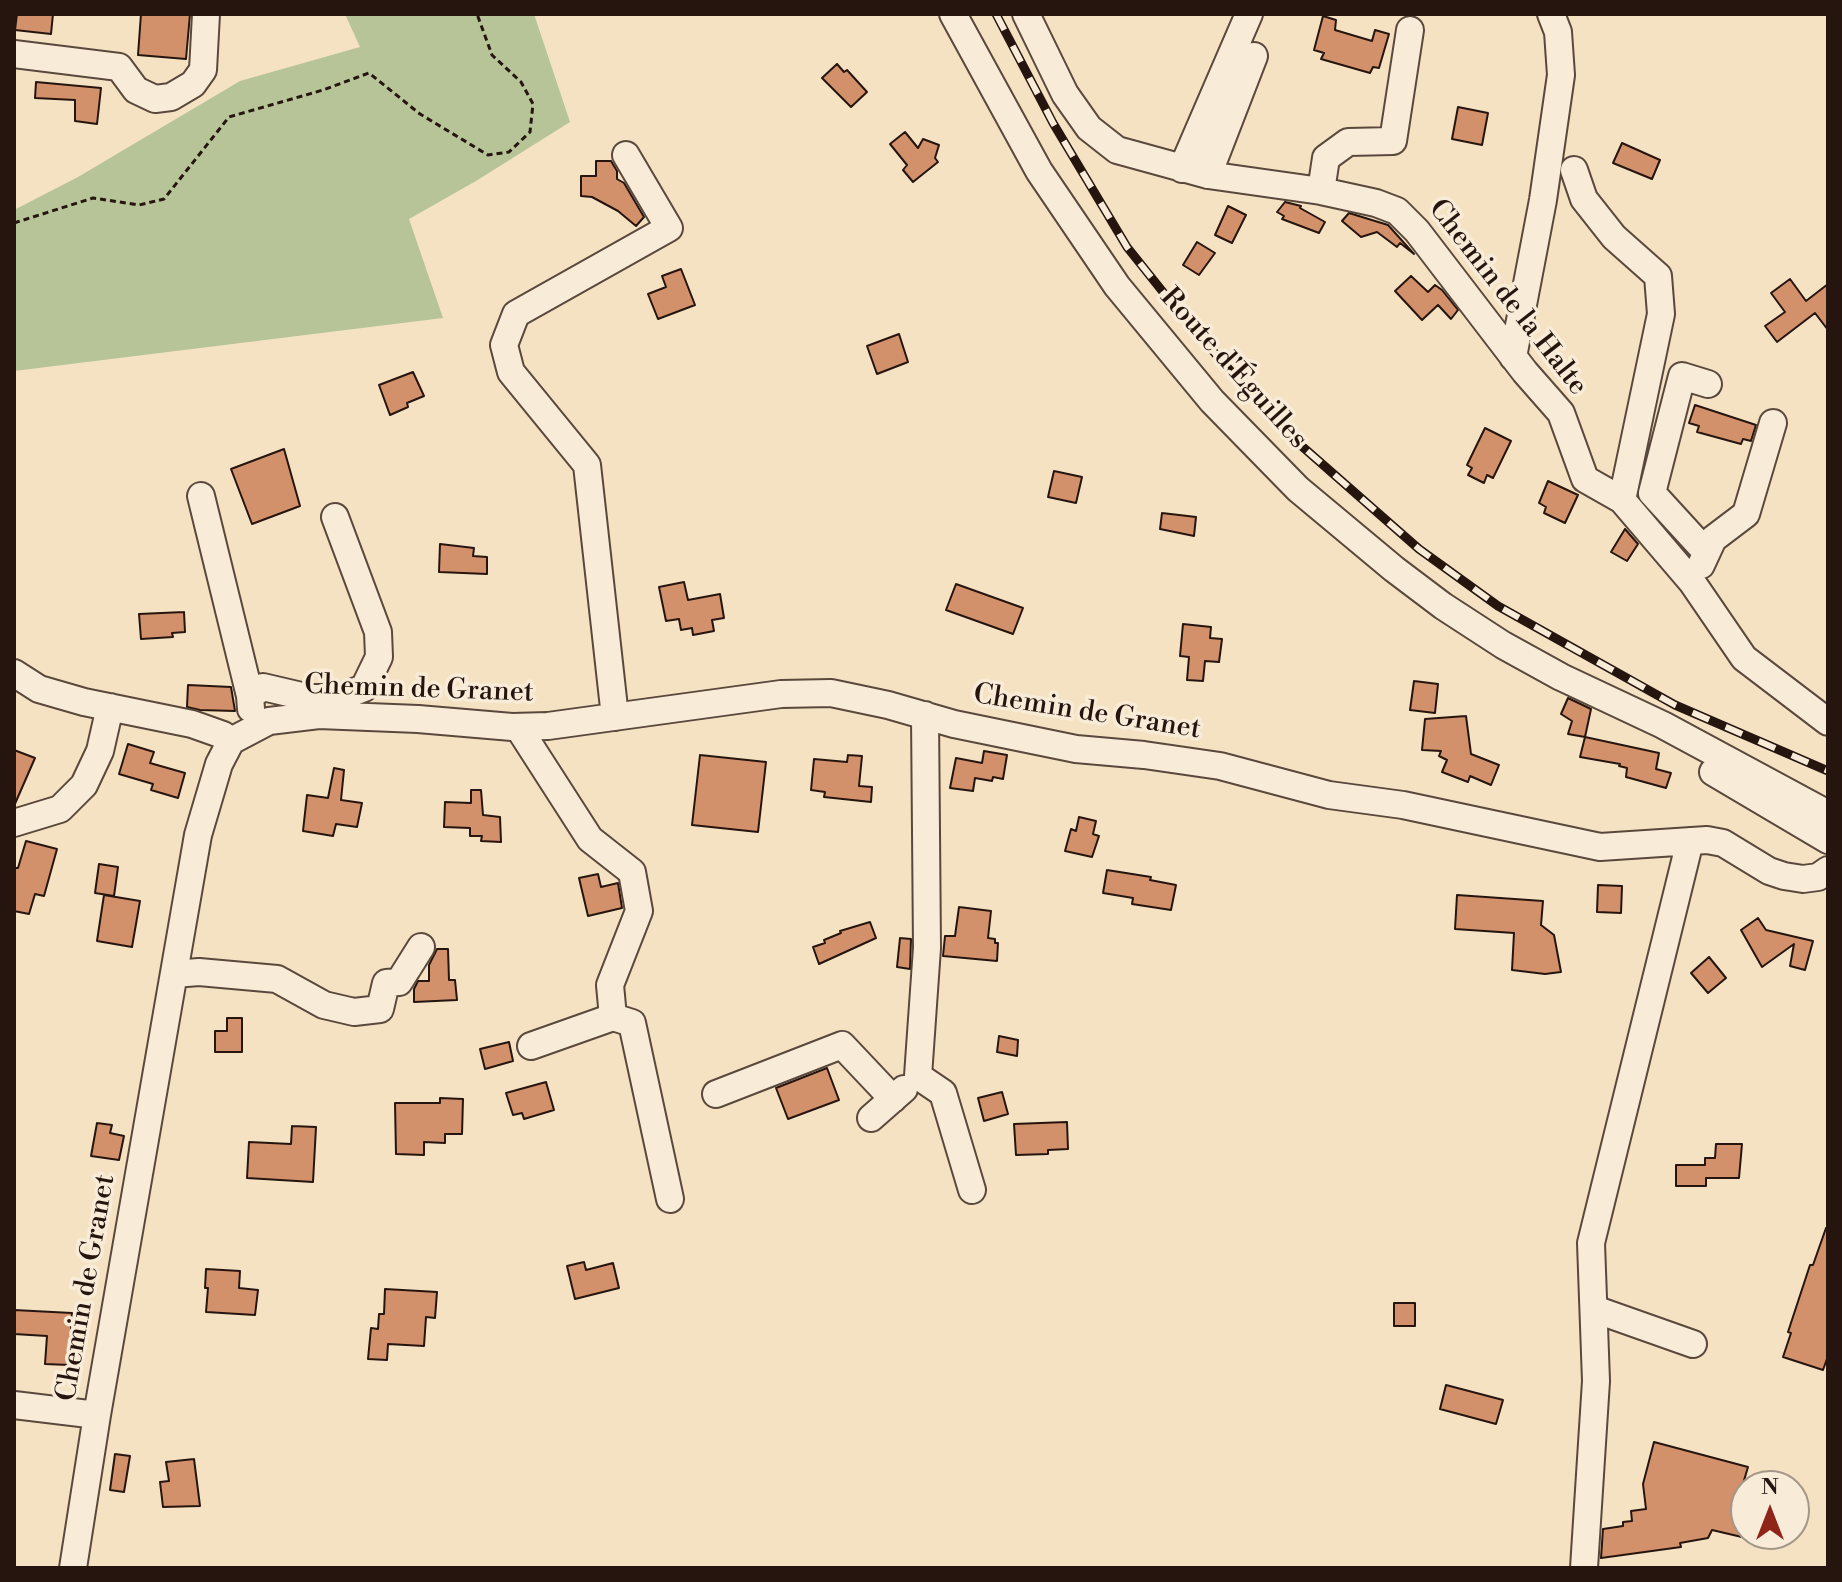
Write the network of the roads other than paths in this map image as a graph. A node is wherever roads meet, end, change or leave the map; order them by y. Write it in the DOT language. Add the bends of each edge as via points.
graph roads {
  1 [pos="206,14"];
  2 [pos="953,14"];
  3 [pos="1026,14"];
  4 [pos="1249,14"];
  5 [pos="1551,14"];
  6 [pos="1410,30"];
  7 [pos="14,54"];
  8 [pos="1254,56"];
  9 [pos="626,155"];
  10 [pos="1182,169"];
  11 [pos="1574,170"];
  12 [pos="1208,175"];
  13 [pos="1321,191"];
  14 [pos="1513,357"];
  15 [pos="1708,384"];
  16 [pos="1773,423"];
  17 [pos="201,496"];
  18 [pos="1622,500"];
  19 [pos="335,517"];
  20 [pos="1706,552"];
  21 [pos="1692,582"];
  22 [pos="14,673"];
  23 [pos="1561,677"];
  24 [pos="250,696"];
  25 [pos="110,707"];
  26 [pos="925,715"];
  27 [pos="615,717"];
  28 [pos="1828,722"];
  29 [pos="518,727"];
  30 [pos="242,735"];
  31 [pos="1828,814"];
  32 [pos="14,823"];
  33 [pos="1828,840"];
  34 [pos="1690,841"];
  35 [pos="1828,870"];
  36 [pos="421,947"];
  37 [pos="174,974"];
  38 [pos="613,1017"];
  39 [pos="531,1046"];
  40 [pos="918,1076"];
  41 [pos="716,1094"];
  42 [pos="893,1099"];
  43 [pos="871,1118"];
  44 [pos="972,1190"];
  45 [pos="670,1199"];
  46 [pos="1594,1309"];
  47 [pos="1693,1344"];
  48 [pos="14,1405"];
  49 [pos="97,1415"];
  50 [pos="73,1568"];
  51 [pos="1584,1568"];
  1 -- 7 [label="street" via="203,70 193,84 171,97 155,99 136,90 119,67"];
  2 -- 23 [label="street, Route d'Éguilles" via="1061,205 1117,286 1212,401 1298,489 1394,569 1479,629"];
  3 -- 10 [label="street, Chemin de la Halte" via="1065,94 1089,128 1117,150"];
  4 -- 10 [label="street"];
  5 -- 14 [label="street" via="1561,75"];
  6 -- 13 [label="street" via="1393,141 1348,142 1326,158"];
  8 -- 12 [label="street"];
  9 -- 27 [label="street" via="669,228 516,314 504,345 511,372 587,465"];
  10 -- 12 [label="street, Chemin de la Halte"];
  11 -- 18 [label="street" via="1591,208 1658,276 1661,314"];
  12 -- 13 [label="street, Chemin de la Halte"];
  13 -- 14 [label="street, Chemin de la Halte" via="1397,211"];
  14 -- 18 [label="street, Chemin de la Halte" via="1561,413 1585,479"];
  15 -- 20 [label="street" via="1682,376 1652,493"];
  16 -- 20 [label="street" via="1746,514 1713,539"];
  17 -- 24 [label="street"];
  18 -- 21 [label="street, Chemin de la Halte"];
  19 -- 24 [label="street" via="378,632 379,657 364,688 338,698 310,698 263,687"];
  20 -- 21 [label="street"];
  21 -- 28 [label="street, Chemin de la Halte" via="1744,658"];
  22 -- 25 [label="street" via="39,689"];
  23 -- 31 [label="street, Route d'Éguilles"];
  23 -- 33 [label="street, Route d'Éguilles"];
  24 -- 30 [label="street"];
  25 -- 30 [label="street"];
  25 -- 32 [label="street" via="100,751 84,785 60,809"];
  26 -- 27 [label="street, Chemin de Granet" via="831,693 781,694"];
  26 -- 34 [label="street, Chemin de Granet" via="1076,749 1220,766 1329,795 1403,805 1600,847"];
  26 -- 40 [label="street" via="927,948"];
  27 -- 29 [label="street, Chemin de Granet"];
  29 -- 30 [label="street, Chemin de Granet" via="319,715 269,721"];
  29 -- 38 [label="street" via="590,839 632,872 639,911 610,985"];
  30 -- 37 [label="street, Chemin de Granet" via="219,764 198,835"];
  34 -- 35 [label="street, Chemin de Granet" via="1723,843 1784,876 1818,877"];
  34 -- 46 [label="street" via="1591,1243"];
  36 -- 37 [label="street" via="399,982 386,983 380,1009 354,1012 324,1005 277,979"];
  37 -- 49 [label="street, Chemin de Granet"];
  38 -- 39 [label="street"];
  38 -- 45 [label="street" via="632,1023"];
  40 -- 42 [label="street"];
  40 -- 44 [label="street" via="943,1093"];
  41 -- 42 [label="street" via="842,1045"];
  42 -- 43 [label="street"];
  46 -- 47 [label="street"];
  46 -- 51 [label="street" via="1596,1381"];
  48 -- 49 [label="street"];
  49 -- 50 [label="street, Chemin de Granet"];
}
